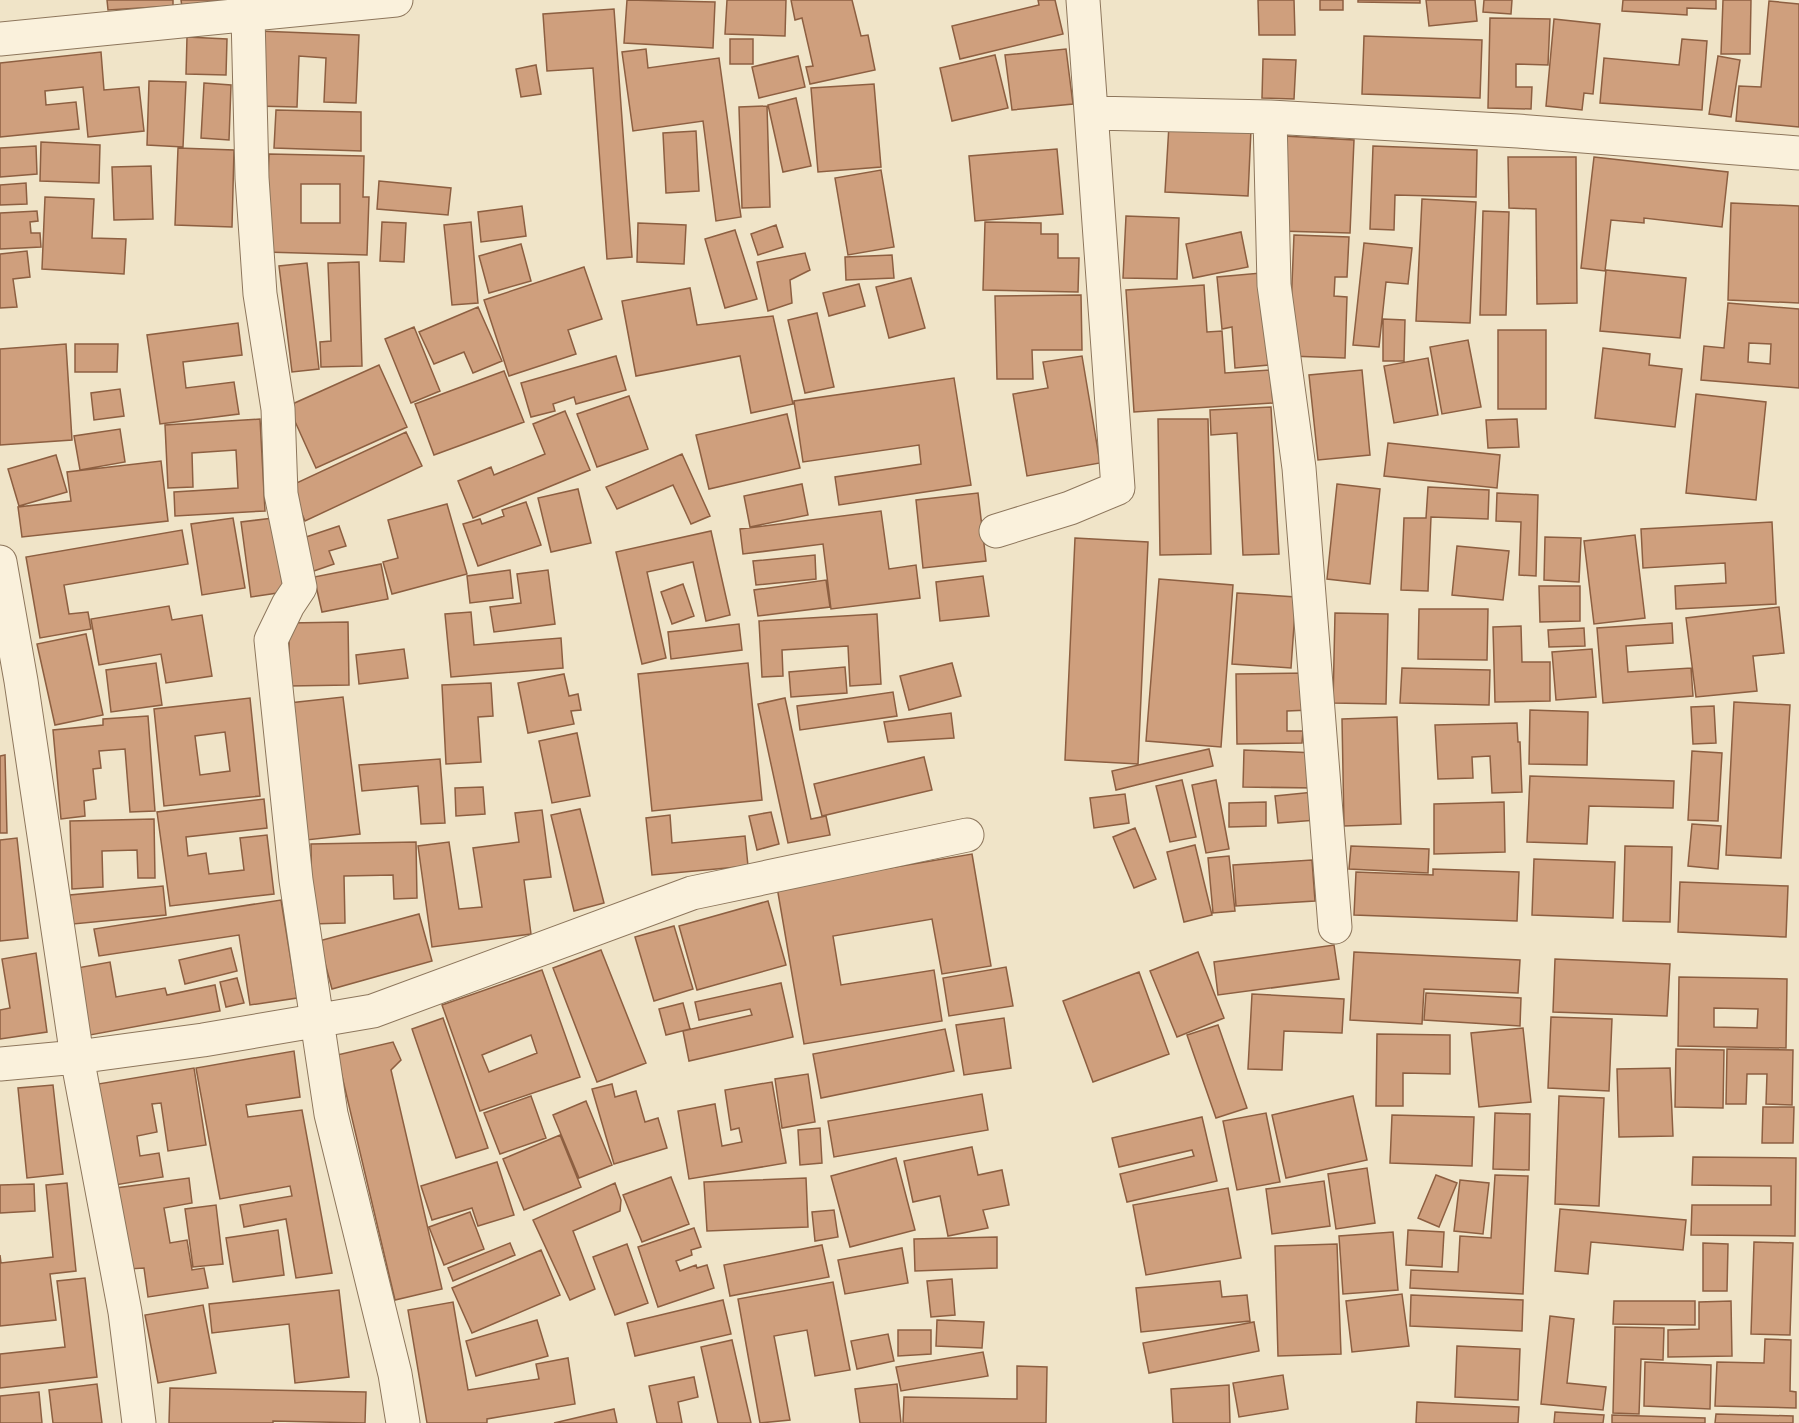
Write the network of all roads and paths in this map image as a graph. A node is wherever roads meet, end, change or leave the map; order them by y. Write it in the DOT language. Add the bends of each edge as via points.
graph roads {
  1 [pos="396,0"];
  2 [pos="1083,0"];
  3 [pos="248,16"];
  4 [pos="0,39"];
  5 [pos="1092,113"];
  6 [pos="1270,117"];
  7 [pos="1799,153"];
  8 [pos="996,531"];
  9 [pos="0,562"];
  10 [pos="968,835"];
  11 [pos="1335,927"];
  12 [pos="317,1020"];
  13 [pos="77,1057"];
  14 [pos="0,1064"];
  15 [pos="139,1423"];
  16 [pos="403,1423"];
  1 -- 3 [label="street"];
  2 -- 5 [label="street"];
  3 -- 4 [label="street"];
  3 -- 12 [label="street" via="260,294 278,409 281,494 300,587 271,640 296,880"];
  5 -- 6 [label="street"];
  5 -- 8 [label="street" via="1118,488"];
  6 -- 7 [label="street"];
  6 -- 11 [label="street" via="1274,285 1299,468"];
  9 -- 13 [label="street"];
  10 -- 12 [label="street" via="692,893 373,1011"];
  12 -- 13 [label="street"];
  12 -- 16 [label="street" via="332,1114 395,1374"];
  13 -- 14 [label="street"];
  13 -- 15 [label="street" via="125,1312"];
}
